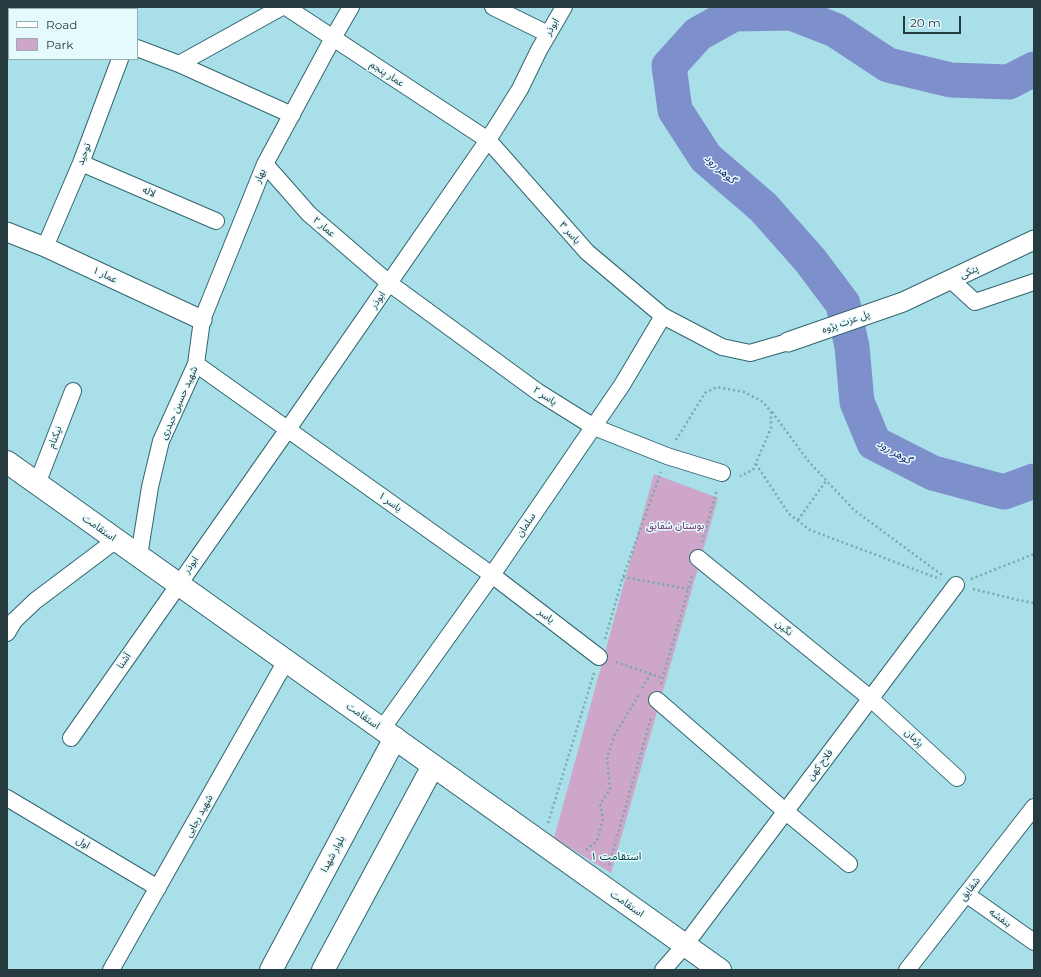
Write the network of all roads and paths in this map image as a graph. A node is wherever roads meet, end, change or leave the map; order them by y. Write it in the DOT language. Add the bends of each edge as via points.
graph roads {
  1 [pos="282,7"];
  2 [pos="286,7"];
  3 [pos="351,7"];
  4 [pos="493,7"];
  5 [pos="564,7"];
  6 [pos="548,34"];
  7 [pos="333,38"];
  8 [pos="138,48"];
  9 [pos="120,60"];
  10 [pos="179,64"];
  11 [pos="292,115"];
  12 [pos="488,140"];
  13 [pos="81,163"];
  14 [pos="265,164"];
  15 [pos="216,221"];
  16 [pos="7,232"];
  17 [pos="1034,240"];
  18 [pos="44,247"];
  19 [pos="951,280"];
  20 [pos="1034,282"];
  21 [pos="389,283"];
  22 [pos="903,302"];
  23 [pos="663,316"];
  24 [pos="202,320"];
  25 [pos="788,342"];
  26 [pos="196,364"];
  27 [pos="73,391"];
  28 [pos="771,412"];
  29 [pos="594,427"];
  30 [pos="288,429"];
  31 [pos="667,456"];
  32 [pos="7,462"];
  33 [pos="756,464"];
  34 [pos="722,474"];
  35 [pos="826,480"];
  36 [pos="37,484"];
  37 [pos="798,520"];
  38 [pos="116,540"];
  39 [pos="1034,554"];
  40 [pos="139,556"];
  41 [pos="698,558"];
  42 [pos="492,575"];
  43 [pos="623,577"];
  44 [pos="178,584"];
  45 [pos="956,585"];
  46 [pos="688,589"];
  47 [pos="1034,602"];
  48 [pos="7,633"];
  49 [pos="599,657"];
  50 [pos="286,661"];
  51 [pos="651,674"];
  52 [pos="663,678"];
  53 [pos="870,698"];
  54 [pos="657,700"];
  55 [pos="388,734"];
  56 [pos="71,738"];
  57 [pos="433,766"];
  58 [pos="958,778"];
  59 [pos="7,798"];
  60 [pos="1034,807"];
  61 [pos="785,811"];
  62 [pos="570,863"];
  63 [pos="849,864"];
  64 [pos="602,886"];
  65 [pos="158,888"];
  66 [pos="966,894"];
  67 [pos="1034,942"];
  68 [pos="685,945"];
  69 [pos="112,970"];
  70 [pos="272,970"];
  71 [pos="323,970"];
  72 [pos="663,970"];
  73 [pos="720,970"];
  74 [pos="907,970"];
  1 -- 10 [label="street"];
  2 -- 7 [label="street, عمار پنجم"];
  3 -- 7 [label="street, بهار"];
  4 -- 6 [label="street"];
  5 -- 6 [label="street, ابوذر"];
  6 -- 12 [label="street, ابوذر" via="520,89"];
  7 -- 11 [label="street, بهار"];
  7 -- 12 [label="street, عمار پنجم"];
  8 -- 10 [label="street"];
  9 -- 13 [label="street, توحید"];
  10 -- 11 [label="street"];
  11 -- 14 [label="street, بهار"];
  12 -- 21 [label="street, ابوذر"];
  12 -- 23 [label="street, یاسر ۳" via="587,252"];
  13 -- 15 [label="street, لاله"];
  13 -- 18 [label="street, توحید"];
  14 -- 21 [label="street, عمار ۲" via="309,214"];
  14 -- 24 [label="street, بهار"];
  16 -- 18 [label="street, عمار ۱"];
  17 -- 19 [label="street, پتکی"];
  18 -- 24 [label="street, عمار ۱"];
  19 -- 20 [label="street" via="975,302"];
  19 -- 22 [label="street, پتکی"];
  21 -- 29 [label="street, یاسر ۲" via="538,392"];
  21 -- 30 [label="street, ابوذر"];
  22 -- 25 [label="street, پل عزت پژوه"];
  23 -- 25 [label="street" via="722,348 750,353"];
  23 -- 29 [label="street, سلمان"];
  24 -- 26 [label="street, شهید حسین حیدری"];
  26 -- 30 [label="street"];
  26 -- 40 [label="street, شهید حسین حیدری" via="161,441 150,487"];
  27 -- 36 [label="street, نیکنام"];
  28 -- 31 [label="path" via="763,402 744,392 717,387 705,393"];
  28 -- 33 [label="path" via="771,428"];
  28 -- 35 [label="path"];
  29 -- 31 [label="street, یاسر ۲"];
  29 -- 42 [label="street, سلمان"];
  30 -- 42 [label="street, یاسر ۱"];
  30 -- 44 [label="street, ابوذر"];
  31 -- 34 [label="street, یاسر ۲"];
  32 -- 36 [label="main road, استقامت"];
  33 -- 34 [label="path" via="753,470 736,477"];
  33 -- 37 [label="path" via="788,514"];
  34 -- 41 [label="path"];
  35 -- 37 [label="path"];
  35 -- 45 [label="path" via="854,510"];
  36 -- 38 [label="main road, استقامت"];
  37 -- 45 [label="path" via="810,530"];
  38 -- 40 [label="main road, استقامت"];
  38 -- 48 [label="street" via="35,601 14,621"];
  39 -- 45 [label="path"];
  40 -- 44 [label="main road, استقامت"];
  41 -- 46 [label="path"];
  41 -- 53 [label="street, نگین"];
  42 -- 49 [label="street, یاسر"];
  42 -- 55 [label="street, سلمان"];
  43 -- 46 [label="path"];
  44 -- 50 [label="main road, استقامت"];
  44 -- 56 [label="street, آشنا"];
  45 -- 47 [label="path"];
  45 -- 53 [label="street, فلاح کهن"];
  46 -- 52 [label="path"];
  49 -- 51 [label="path"];
  50 -- 55 [label="main road, استقامت"];
  50 -- 65 [label="street, شهید رجایی"];
  51 -- 52 [label="path"];
  51 -- 62 [label="path" via="615,734 607,758 610,789 600,804 603,819 596,841"];
  52 -- 54 [label="path"];
  53 -- 58 [label="street, پژمان"];
  53 -- 61 [label="street, فلاح کهن"];
  54 -- 61 [label="street"];
  54 -- 64 [label="path"];
  55 -- 57 [label="main road, استقامت"];
  55 -- 70 [label="main road, بلوار شهدا"];
  57 -- 62 [label="main road, استقامت"];
  57 -- 71 [label="main road"];
  59 -- 65 [label="street, اول"];
  60 -- 66 [label="street, شقایق"];
  61 -- 63 [label="street"];
  61 -- 68 [label="street, فلاح کهن"];
  62 -- 64 [label="main road, استقامت"];
  64 -- 68 [label="main road, استقامت"];
  65 -- 69 [label="street, شهید رجایی"];
  66 -- 67 [label="street, بنفشه"];
  66 -- 74 [label="street, شقایق"];
  68 -- 72 [label="street, فلاح کهن"];
  68 -- 73 [label="main road, استقامت"];
}
